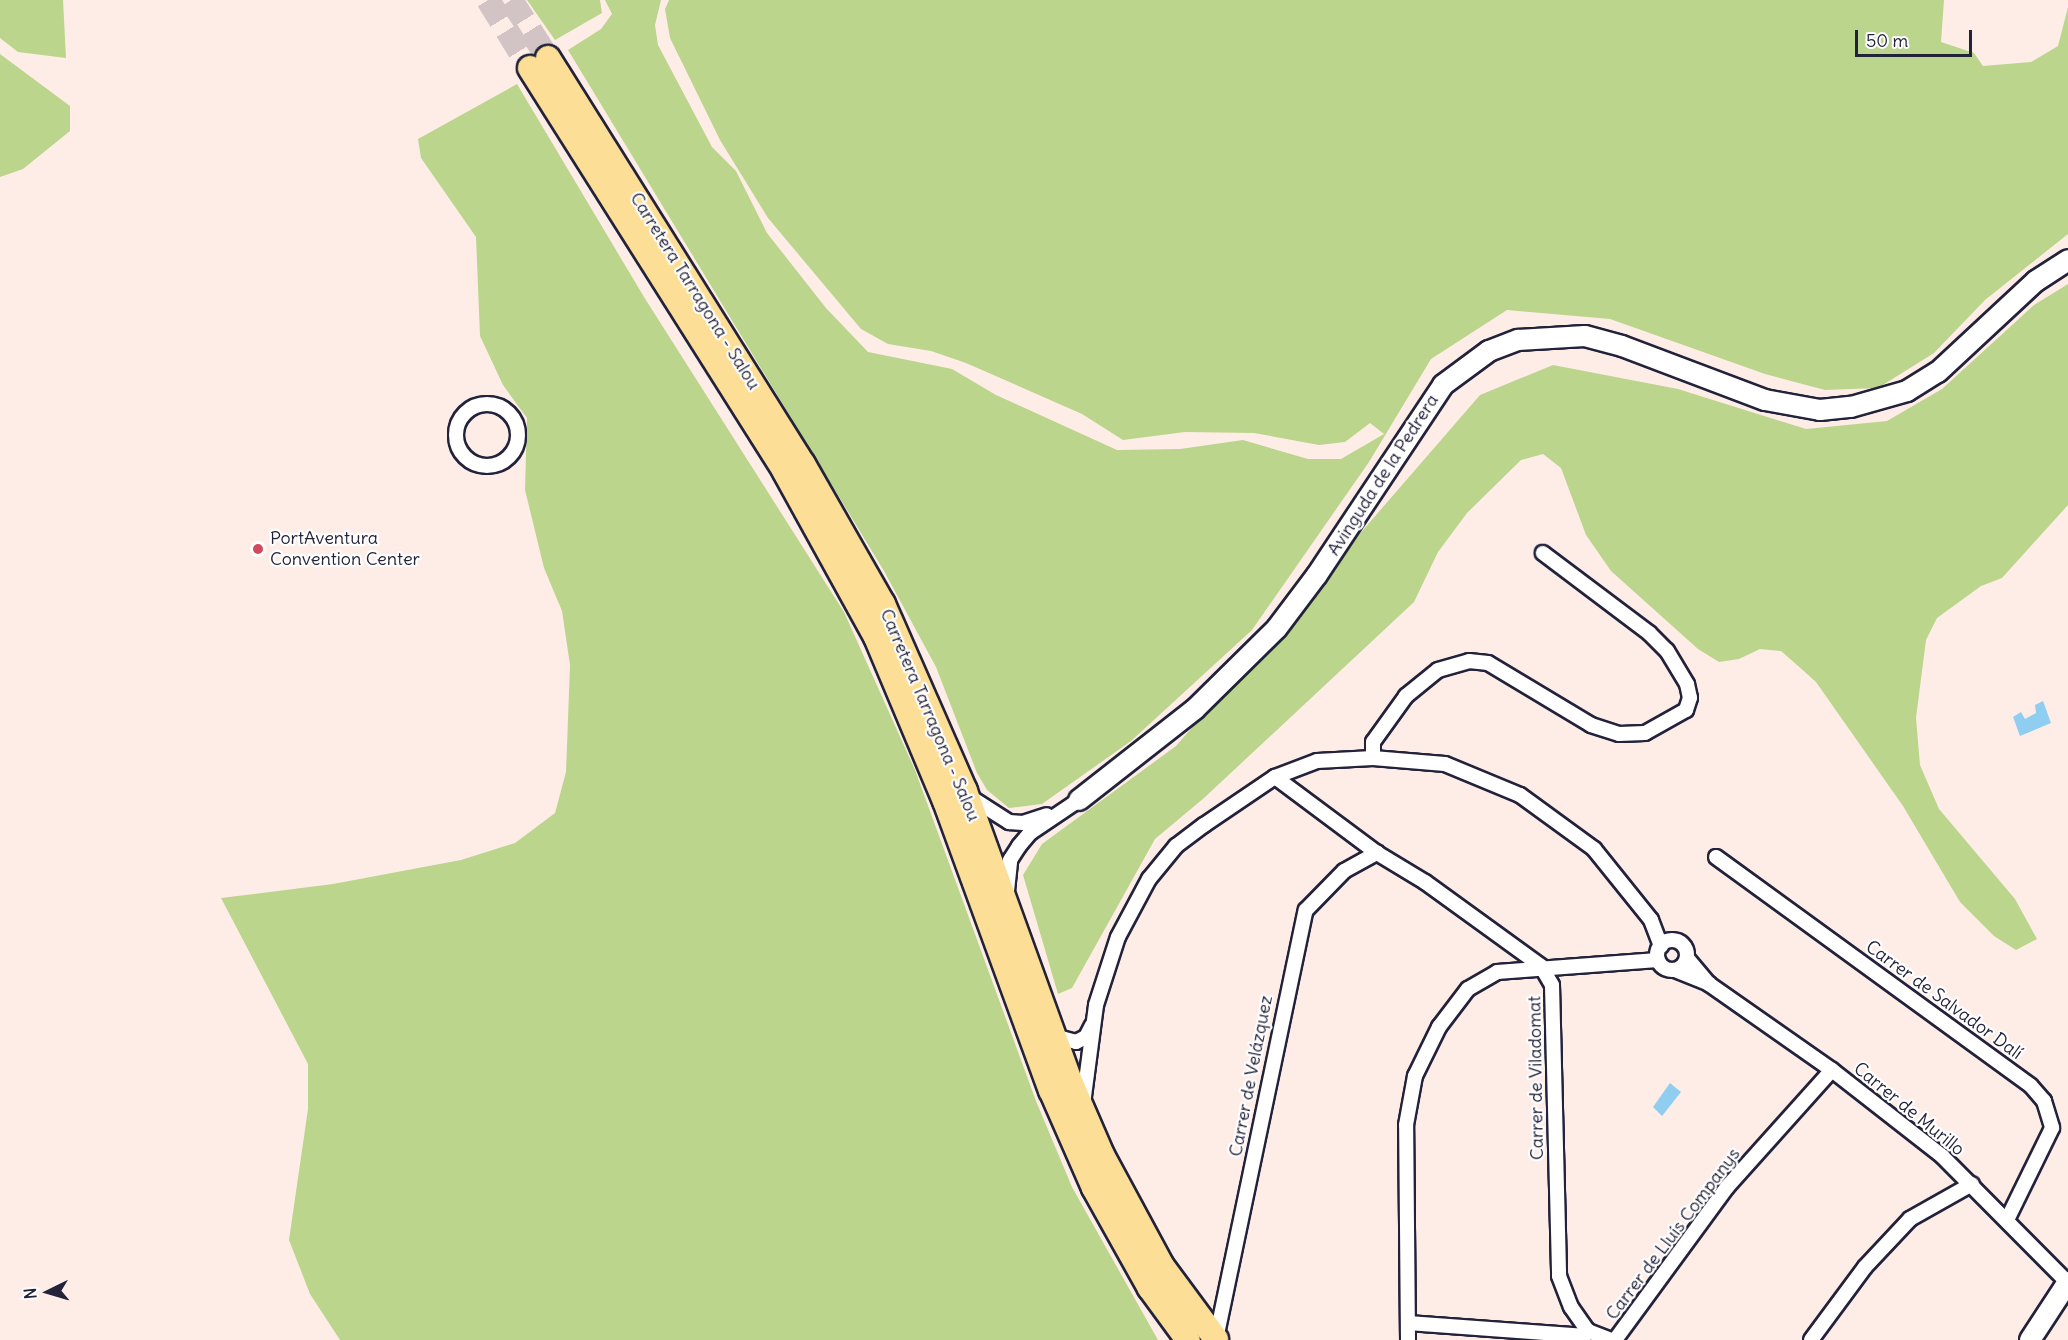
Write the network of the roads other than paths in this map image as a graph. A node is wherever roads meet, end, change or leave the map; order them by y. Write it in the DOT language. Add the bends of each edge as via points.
graph roads {
  1 [pos="2068,260"];
  2 [pos="475,464"];
  3 [pos="1543,553"];
  4 [pos="1373,758"];
  5 [pos="1275,777"];
  6 [pos="965,790"];
  7 [pos="1079,800"];
  8 [pos="1377,853"];
  9 [pos="1716,856"];
  10 [pos="1007,905"];
  11 [pos="1651,920"];
  12 [pos="1674,940"];
  13 [pos="1661,946"];
  14 [pos="1687,958"];
  15 [pos="1658,960"];
  16 [pos="1541,966"];
  17 [pos="1675,970"];
  18 [pos="1709,984"];
  19 [pos="1092,1023"];
  20 [pos="1054,1036"];
  21 [pos="1832,1070"];
  22 [pos="1082,1112"];
  23 [pos="1972,1184"];
  24 [pos="2008,1218"];
  25 [pos="1122,1243"];
  26 [pos="2068,1283"];
  27 [pos="1408,1323"];
  28 [pos="1584,1336"];
  29 [pos="1216,1339"];
  30 [pos="1174,1340"];
  31 [pos="1188,1340"];
  32 [pos="1408,1340"];
  33 [pos="1613,1340"];
  34 [pos="1811,1340"];
  35 [pos="2030,1340"];
  1 -- 7 [label="street, Avinguda de la Pedrera" via="2036,281 1938,372 1907,392 1851,407 1820,410 1765,400 1585,336 1518,340 1489,351 1443,386 1317,575 1277,628 1195,709"];
  2 -- 2 [label="street" via="489,466 502,462 515,446 514,421 500,407 477,406 458,424 458,447"];
  3 -- 4 [label="street" via="1667,651 1687,684 1690,698 1686,710 1645,733 1619,734 1590,725 1488,663 1469,661 1438,670 1406,696 1373,742"];
  4 -- 5 [label="street" via="1317,761"];
  4 -- 11 [label="street" via="1445,764 1520,795 1594,849"];
  5 -- 8 [label="street"];
  5 -- 19 [label="street" via="1176,846 1149,879 1118,937"];
  6 -- 7 [label="street, Avinguda de la Pedrera" via="987,812 1009,822 1035,820"];
  6 -- 10 [label="highway, Carretera Tarragona - Salou"];
  6 -- 25 [label="highway, Carretera Tarragona - Salou" via="883,604 808,473 539,63 785,472 876,637 945,801 1051,1090"];
  7 -- 10 [label="street, Avinguda de la Pedrera" via="1030,833 1019,846 1010,860"];
  8 -- 16 [label="street" via="1425,882"];
  8 -- 29 [label="street, Carrer de Velázquez" via="1344,871 1306,909"];
  9 -- 24 [label="street, Carrer de Salvador Dalí" via="2031,1086 2044,1101 2052,1128"];
  10 -- 20 [label="highway, Carretera Tarragona - Salou"];
  11 -- 12 [label="street"];
  11 -- 13 [label="street"];
  12 -- 13 [label="street"];
  12 -- 14 [label="street" via="1686,949"];
  13 -- 15 [label="street"];
  14 -- 17 [label="street"];
  14 -- 18 [label="street, Carrer de Murillo"];
  15 -- 16 [label="street"];
  15 -- 17 [label="street" via="1666,969"];
  16 -- 27 [label="street" via="1497,972 1468,989 1439,1028 1415,1076 1406,1125"];
  16 -- 28 [label="street, Carrer de Viladomat" via="1552,985 1559,1276"];
  17 -- 18 [label="street, Carrer de Murillo"];
  18 -- 21 [label="street, Carrer de Murillo"];
  19 -- 20 [label="street" via="1086,1037 1076,1042"];
  19 -- 22 [label="street"];
  20 -- 22 [label="highway, Carretera Tarragona - Salou"];
  21 -- 23 [label="street, Carrer de Murillo"];
  21 -- 33 [label="street, Carrer de Lluís Companys" via="1727,1187"];
  22 -- 29 [label="highway, Carretera Tarragona - Salou" via="1127,1206 1162,1266"];
  23 -- 24 [label="street, Carrer de Murillo"];
  23 -- 34 [label="street" via="1910,1219 1865,1267"];
  24 -- 26 [label="street, Carrer de Murillo"];
  25 -- 30 [label="highway" via="1142,1293"];
  25 -- 31 [label="highway, Carretera Tarragona - Salou"];
  26 -- 35 [label="street"];
  27 -- 28 [label="street"];
  27 -- 32 [label="street"];
  28 -- 33 [label="street"];
}
